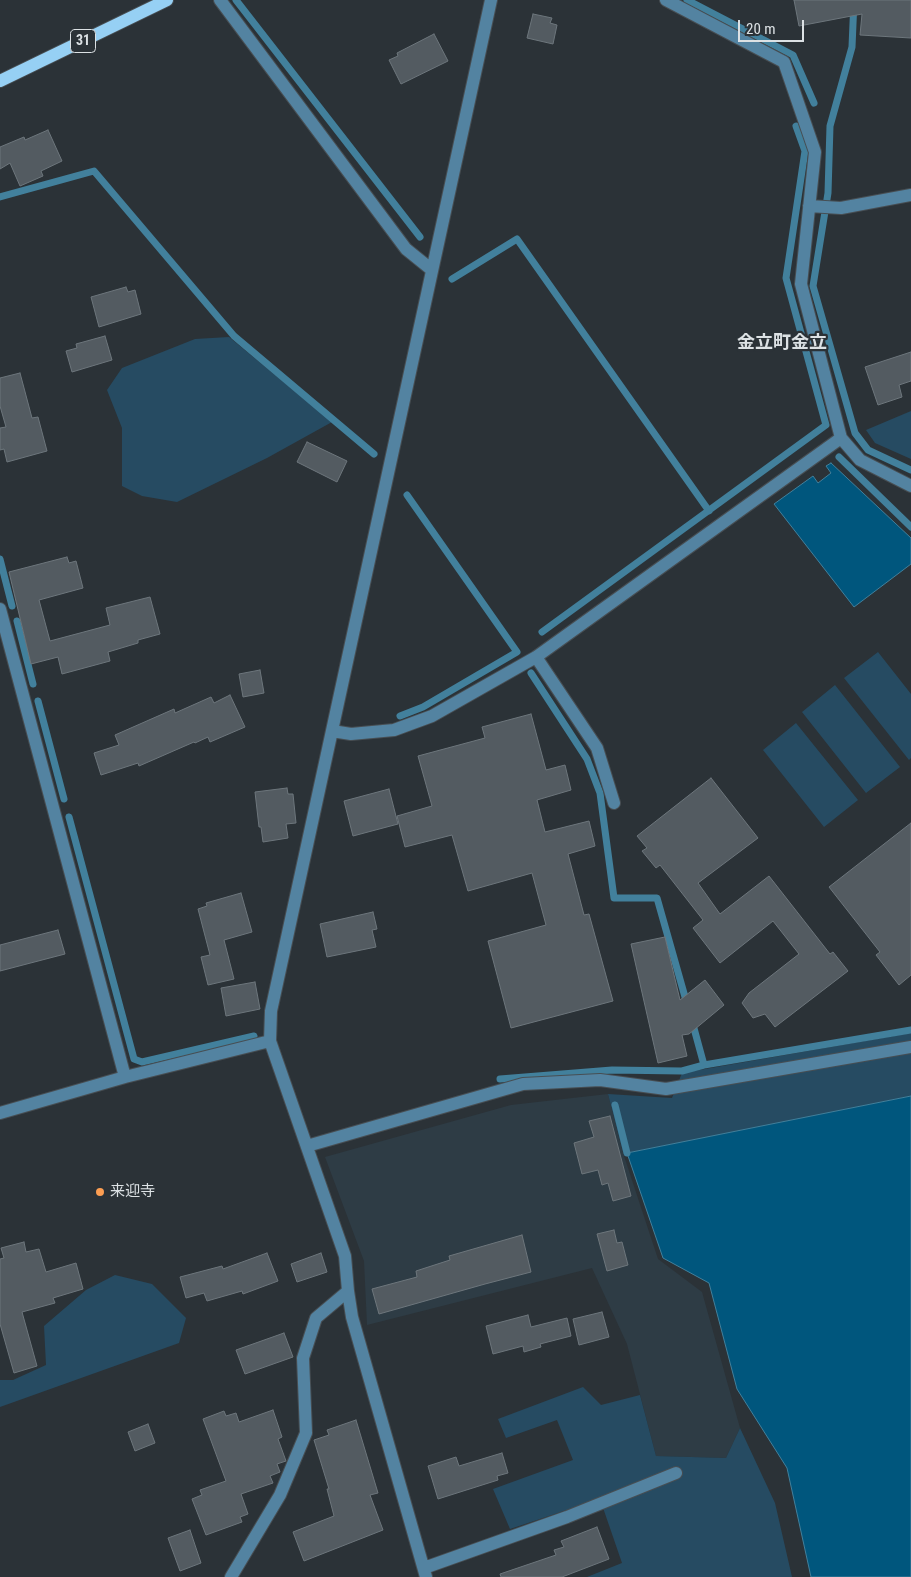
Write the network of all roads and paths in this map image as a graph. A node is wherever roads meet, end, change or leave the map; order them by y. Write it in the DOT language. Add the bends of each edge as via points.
graph roads {
  1 [pos="166,0"];
  2 [pos="220,0"];
  3 [pos="491,0"];
  4 [pos="666,0"];
  5 [pos="0,81"];
  6 [pos="911,196"];
  7 [pos="809,206"];
  8 [pos="432,270"];
  9 [pos="841,438"];
  10 [pos="911,486"];
  11 [pos="0,609"];
  12 [pos="536,657"];
  13 [pos="332,731"];
  14 [pos="614,803"];
  15 [pos="270,1041"];
  16 [pos="911,1047"];
  17 [pos="125,1077"];
  18 [pos="0,1113"];
  19 [pos="307,1146"];
  20 [pos="348,1292"];
  21 [pos="676,1474"];
  22 [pos="425,1572"];
  23 [pos="231,1577"];
  1 -- 5 [label="main road, 31"];
  2 -- 8 [label="street" via="406,249"];
  3 -- 8 [label="street"];
  4 -- 7 [label="street" via="784,62 815,152"];
  6 -- 7 [label="street" via="840,208"];
  7 -- 9 [label="street" via="801,284"];
  8 -- 13 [label="street"];
  9 -- 10 [label="street" via="860,460"];
  9 -- 12 [label="street"];
  11 -- 17 [label="street"];
  12 -- 13 [label="street" via="432,716 394,730 351,734"];
  12 -- 14 [label="street" via="597,748"];
  13 -- 15 [label="street" via="271,1012"];
  15 -- 17 [label="street"];
  15 -- 19 [label="street"];
  16 -- 19 [label="street" via="666,1089 600,1080 523,1084"];
  17 -- 18 [label="street"];
  19 -- 20 [label="street" via="345,1256"];
  20 -- 22 [label="street" via="352,1318"];
  20 -- 23 [label="street" via="316,1318 303,1358 306,1433 280,1495"];
  21 -- 22 [label="street"];
}
